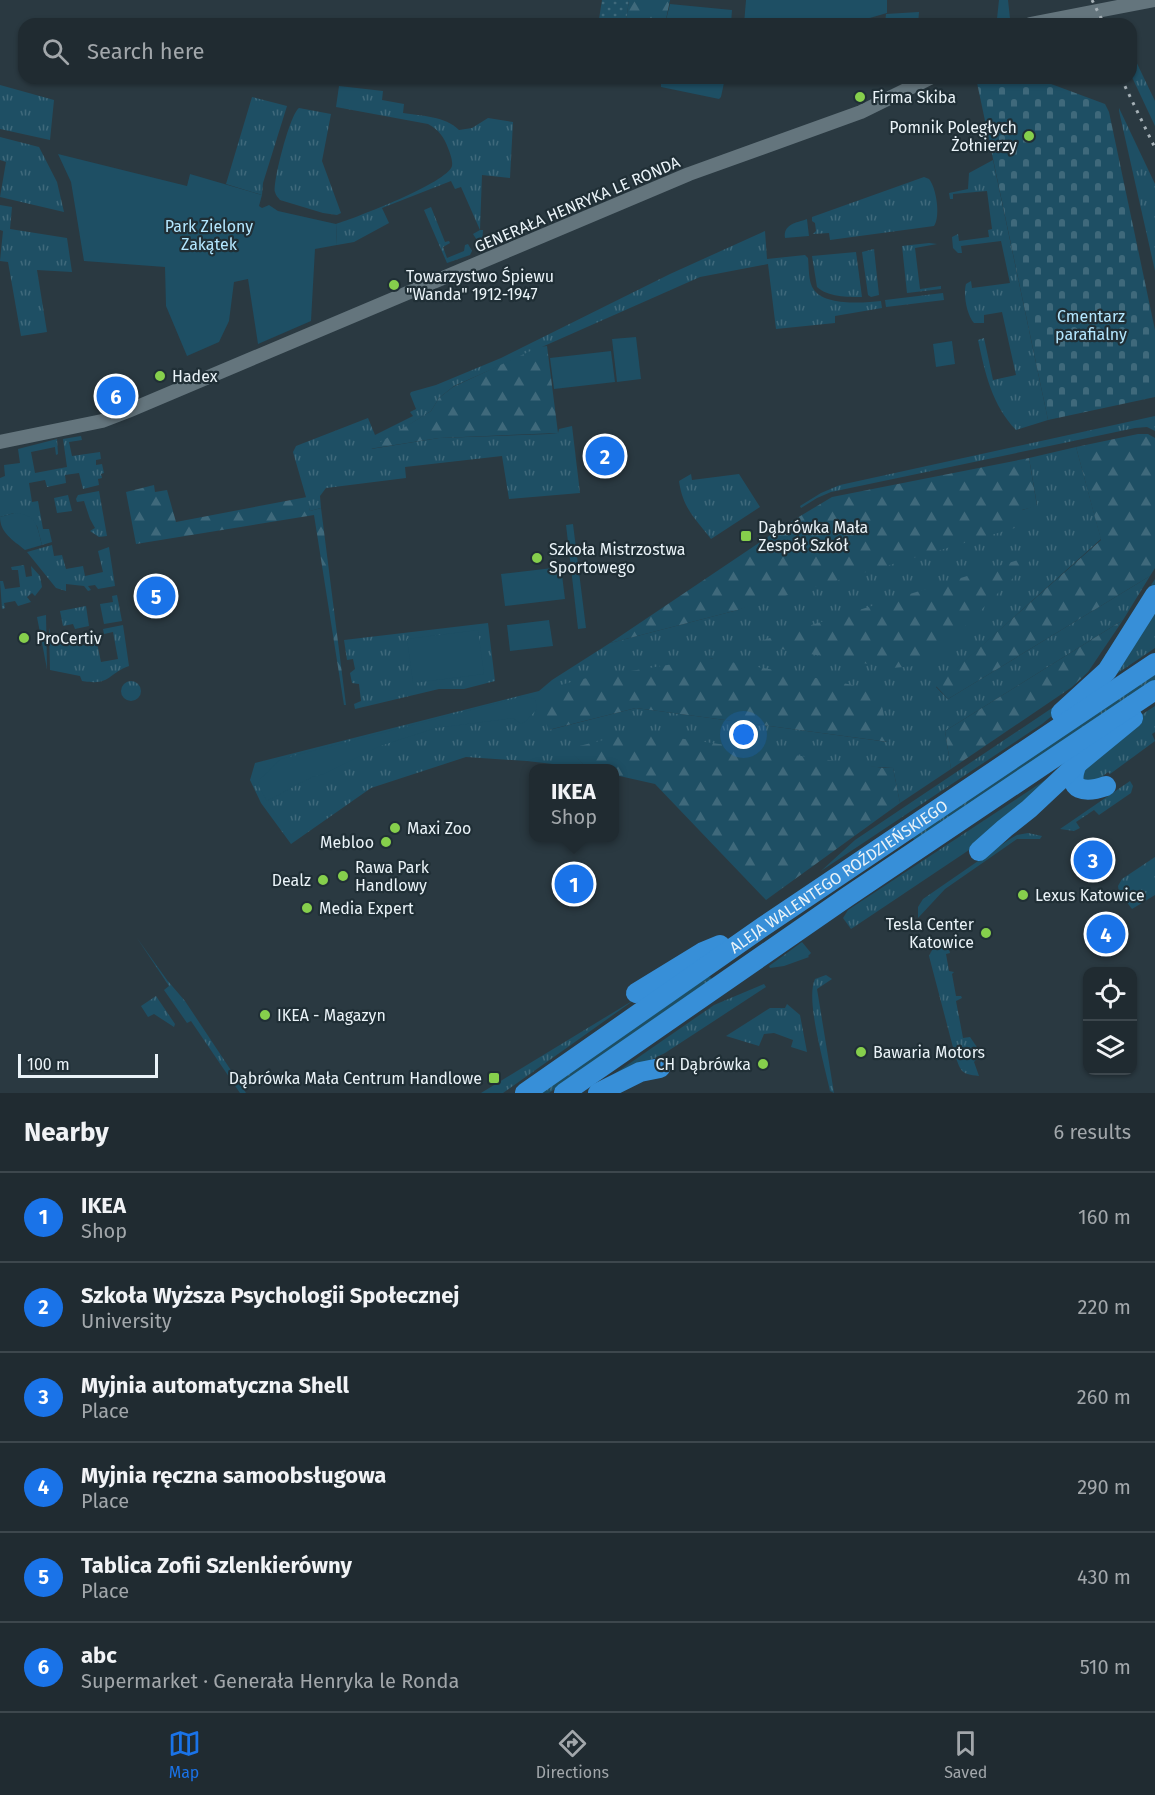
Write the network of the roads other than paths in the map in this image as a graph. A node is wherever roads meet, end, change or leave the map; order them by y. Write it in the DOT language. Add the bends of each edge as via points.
graph roads {
  1 [pos="1154,0"];
  2 [pos="1061,18"];
  3 [pos="918,84"];
  4 [pos="0,442"];
  5 [pos="1155,595"];
  6 [pos="1155,663"];
  7 [pos="1155,690"];
  8 [pos="1155,703"];
  9 [pos="1044,738"];
  10 [pos="1077,764"];
  11 [pos="1106,786"];
  12 [pos="979,851"];
  13 [pos="764,926"];
  14 [pos="636,993"];
  15 [pos="660,1068"];
  16 [pos="525,1093"];
  17 [pos="564,1093"];
  18 [pos="598,1093"];
  1 -- 2 [label="street"];
  3 -- 4 [label="street, GENERAŁA HENRYKA LE RONDA" via="854,115 689,174 128,411 102,421"];
  5 -- 9 [label="highway" via="1107,671 1060,714"];
  6 -- 9 [label="highway, ALEJA WALENTEGO ROŹDZIEŃSKIEGO"];
  7 -- 17 [label="highway, ALEJA WALENTEGO ROŹDZIEŃSKIEGO"];
  8 -- 10 [label="highway"];
  9 -- 13 [label="highway, ALEJA WALENTEGO ROŹDZIEŃSKIEGO"];
  10 -- 11 [label="highway" via="1073,778 1081,790"];
  10 -- 12 [label="highway"];
  13 -- 14 [label="highway" via="703,952"];
  13 -- 16 [label="highway, ALEJA WALENTEGO ROŹDZIEŃSKIEGO"];
  15 -- 18 [label="highway" via="640,1072"];
}
